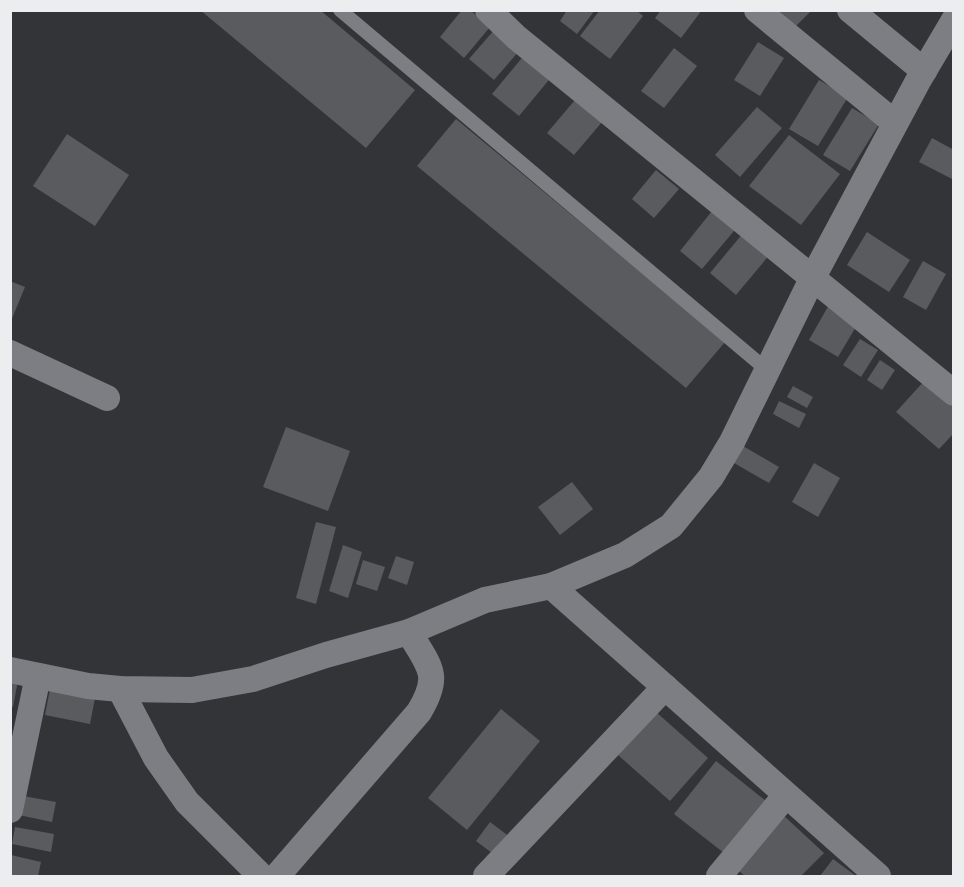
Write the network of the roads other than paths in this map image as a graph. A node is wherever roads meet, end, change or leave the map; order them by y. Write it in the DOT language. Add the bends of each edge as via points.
graph roads {
  1 [pos="340,10"];
  2 [pos="488,10"];
  3 [pos="757,10"];
  4 [pos="850,10"];
  5 [pos="954,20"];
  6 [pos="924,71"];
  7 [pos="896,123"];
  8 [pos="812,279"];
  9 [pos="10,353"];
  10 [pos="767,370"];
  11 [pos="954,393"];
  12 [pos="107,398"];
  13 [pos="551,586"];
  14 [pos="409,632"];
  15 [pos="10,670"];
  16 [pos="38,676"];
  17 [pos="665,687"];
  18 [pos="120,689"];
  19 [pos="786,795"];
  20 [pos="10,810"];
  21 [pos="261,876"];
  22 [pos="278,876"];
  23 [pos="486,876"];
  24 [pos="719,876"];
  25 [pos="878,876"];
  1 -- 10 [label="lane"];
  2 -- 8 [label="street"];
  3 -- 7 [label="street"];
  4 -- 6 [label="street"];
  5 -- 6 [label="street"];
  6 -- 7 [label="street"];
  7 -- 8 [label="street"];
  8 -- 10 [label="street"];
  8 -- 11 [label="street"];
  9 -- 12 [label="street"];
  10 -- 13 [label="street" via="711,477 671,526 625,555"];
  13 -- 14 [label="street" via="485,600"];
  13 -- 17 [label="street"];
  14 -- 18 [label="street" via="253,679 192,690"];
  14 -- 22 [label="street" via="430,669 430,694 419,712"];
  15 -- 16 [label="street"];
  16 -- 18 [label="street"];
  16 -- 20 [label="street"];
  17 -- 19 [label="street"];
  17 -- 23 [label="street"];
  18 -- 21 [label="street" via="156,758 187,802"];
  19 -- 24 [label="street"];
  19 -- 25 [label="street"];
}
